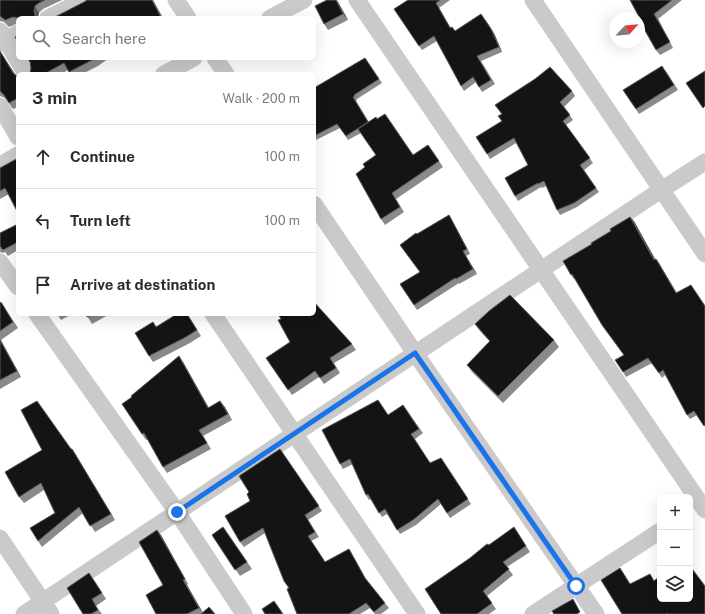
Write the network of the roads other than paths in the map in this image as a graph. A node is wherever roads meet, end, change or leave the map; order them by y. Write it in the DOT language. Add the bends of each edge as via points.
graph roads {
  1 [pos="84,0"];
  2 [pos="176,0"];
  3 [pos="304,0"];
  4 [pos="357,0"];
  5 [pos="533,0"];
  6 [pos="52,16"];
  7 [pos="187,16"];
  8 [pos="274,16"];
  9 [pos="6,37"];
  10 [pos="16,56"];
  11 [pos="18,60"];
  12 [pos="190,60"];
  13 [pos="216,60"];
  14 [pos="25,72"];
  15 [pos="168,72"];
  16 [pos="225,72"];
  17 [pos="0,106"];
  18 [pos="16,134"];
  19 [pos="16,156"];
  20 [pos="705,162"];
  21 [pos="0,165"];
  22 [pos="661,190"];
  23 [pos="316,207"];
  24 [pos="705,254"];
  25 [pos="0,262"];
  26 [pos="541,270"];
  27 [pos="16,284"];
  28 [pos="38,316"];
  29 [pos="214,316"];
  30 [pos="415,353"];
  31 [pos="295,434"];
  32 [pos="700,506"];
  33 [pos="177,512"];
  34 [pos="657,532"];
  35 [pos="0,538"];
  36 [pos="576,586"];
  37 [pos="46,608"];
  38 [pos="24,614"];
  39 [pos="244,614"];
  40 [pos="416,614"];
  41 [pos="533,614"];
  42 [pos="596,614"];
  1 -- 6 [label="street"];
  2 -- 7 [label="street"];
  3 -- 8 [label="street"];
  4 -- 26 [label="street"];
  5 -- 22 [label="street"];
  9 -- 10 [label="street"];
  11 -- 14 [label="street"];
  12 -- 15 [label="street"];
  13 -- 16 [label="street"];
  17 -- 18 [label="street"];
  19 -- 21 [label="street"];
  20 -- 22 [label="street"];
  22 -- 24 [label="street"];
  22 -- 26 [label="street"];
  23 -- 30 [label="street"];
  25 -- 27 [label="street"];
  26 -- 30 [label="street"];
  26 -- 32 [label="street"];
  28 -- 33 [label="street"];
  29 -- 31 [label="street"];
  30 -- 31 [label="street"];
  30 -- 36 [label="street"];
  31 -- 33 [label="street"];
  31 -- 40 [label="street"];
  33 -- 37 [label="street"];
  33 -- 39 [label="street"];
  34 -- 36 [label="street"];
  35 -- 37 [label="street"];
  36 -- 41 [label="street"];
  36 -- 42 [label="street"];
  37 -- 38 [label="street"];
}
